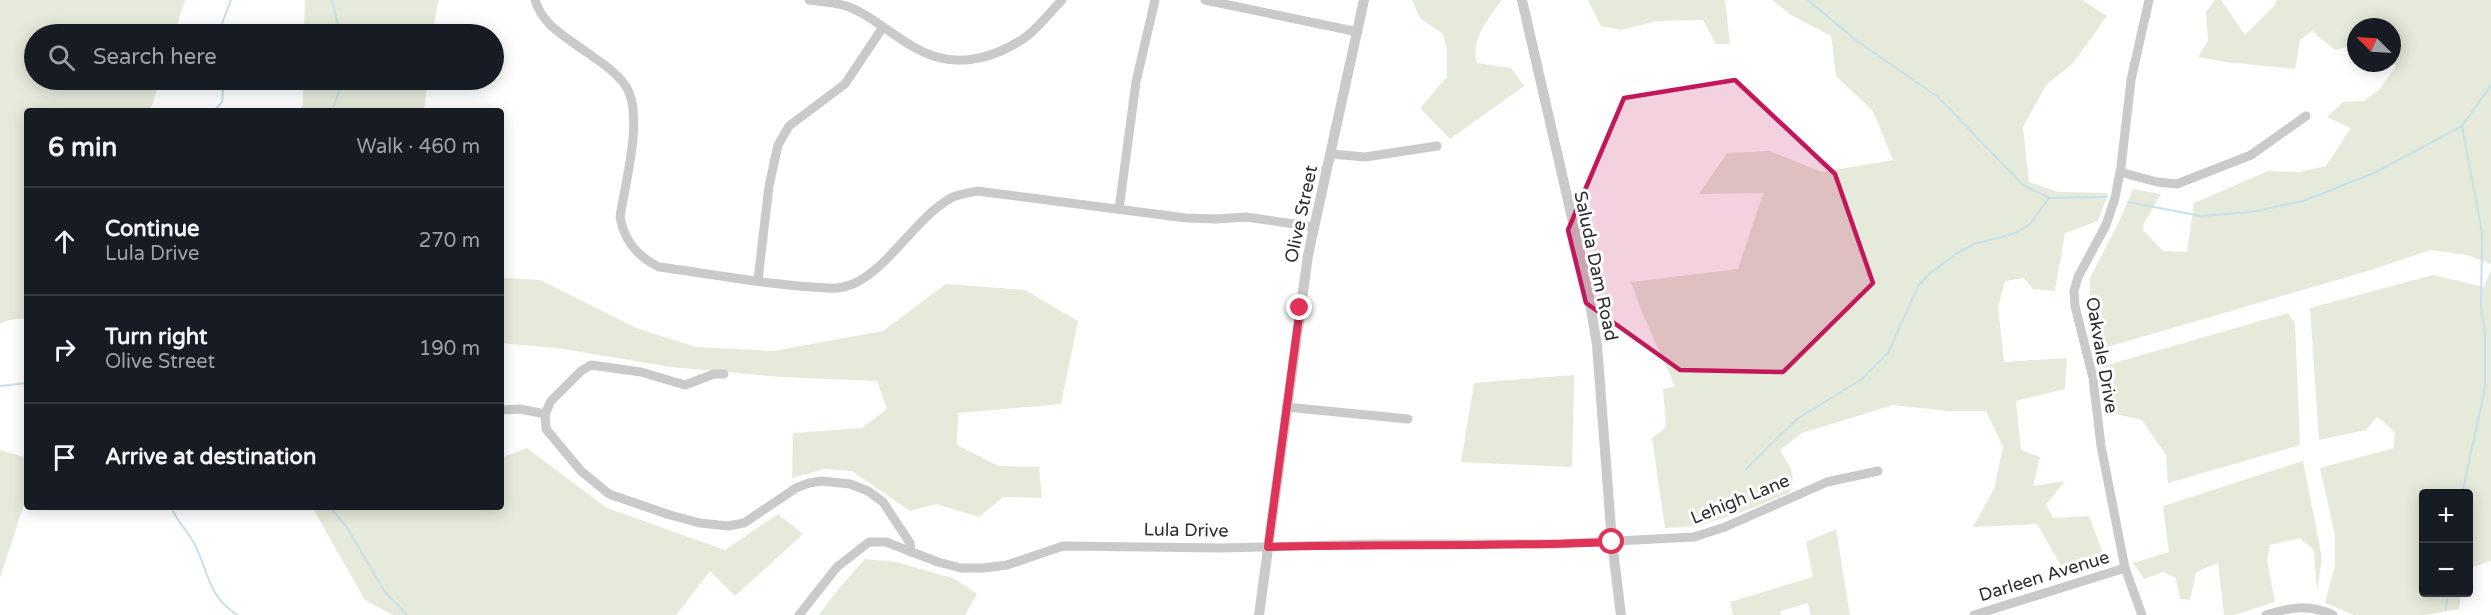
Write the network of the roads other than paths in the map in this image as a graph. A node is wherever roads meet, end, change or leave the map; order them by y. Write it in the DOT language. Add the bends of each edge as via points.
graph roads {
  1 [pos="536,0"];
  2 [pos="809,0"];
  3 [pos="1062,0"];
  4 [pos="1155,0"];
  5 [pos="1206,0"];
  6 [pos="1364,0"];
  7 [pos="1522,0"];
  8 [pos="2149,0"];
  9 [pos="883,27"];
  10 [pos="1358,32"];
  11 [pos="2306,116"];
  12 [pos="1437,146"];
  13 [pos="1331,154"];
  14 [pos="2120,172"];
  15 [pos="1119,209"];
  16 [pos="1314,227"];
  17 [pos="758,280"];
  18 [pos="724,374"];
  19 [pos="1286,407"];
  20 [pos="504,410"];
  21 [pos="544,414"];
  22 [pos="1408,419"];
  23 [pos="1878,471"];
  24 [pos="1612,542"];
  25 [pos="1268,547"];
  26 [pos="911,552"];
  27 [pos="2125,568"];
  28 [pos="799,615"];
  29 [pos="1259,615"];
  30 [pos="1621,615"];
  31 [pos="1974,615"];
  32 [pos="2142,615"];
  33 [pos="2266,615"];
  34 [pos="2333,615"];
  1 -- 17 [label="street" via="547,24 613,72 630,93 635,119 620,217 634,249 659,267"];
  2 -- 9 [label="street" via="845,5"];
  3 -- 9 [label="street" via="1026,38 987,58 969,61 952,61 926,53"];
  4 -- 15 [label="street" via="1136,82"];
  5 -- 10 [label="street"];
  6 -- 10 [label="street, Olive Street"];
  7 -- 24 [label="street, Saluda Dam Road" via="1586,279 1595,334"];
  8 -- 14 [label="street, Oakvale Drive" via="2131,80"];
  9 -- 17 [label="street" via="846,84 789,126 780,140 769,186"];
  10 -- 13 [label="street, Olive Street"];
  11 -- 14 [label="street" via="2251,155 2177,184"];
  12 -- 13 [label="street" via="1365,157"];
  13 -- 16 [label="street, Olive Street"];
  14 -- 27 [label="street, Oakvale Drive" via="2106,225 2074,291"];
  15 -- 16 [label="street" via="1186,218 1272,219"];
  15 -- 17 [label="street" via="977,191 951,198 858,282 830,288"];
  16 -- 19 [label="street, Olive Street"];
  18 -- 21 [label="street" via="685,385 633,370 591,365 560,391"];
  19 -- 22 [label="street"];
  19 -- 25 [label="street, Olive Street"];
  20 -- 21 [label="street"];
  21 -- 26 [label="street" via="552,438 581,471 609,494 670,515 728,526 744,523 809,483 850,484 883,502 910,543"];
  23 -- 24 [label="street, Lehigh Lane" via="1827,482 1694,537"];
  24 -- 25 [label="street, Lula Drive"];
  24 -- 30 [label="street, Saluda Dam Road"];
  25 -- 26 [label="street, Lula Drive" via="1062,546 1007,565 983,568 961,568"];
  25 -- 29 [label="street, Olive Street"];
  26 -- 28 [label="street, Lula Drive" via="886,542 868,542 837,567"];
  27 -- 31 [label="street, Darleen Avenue"];
  27 -- 32 [label="street, Oakvale Drive"];
  33 -- 34 [label="street" via="2310,607"];
}
